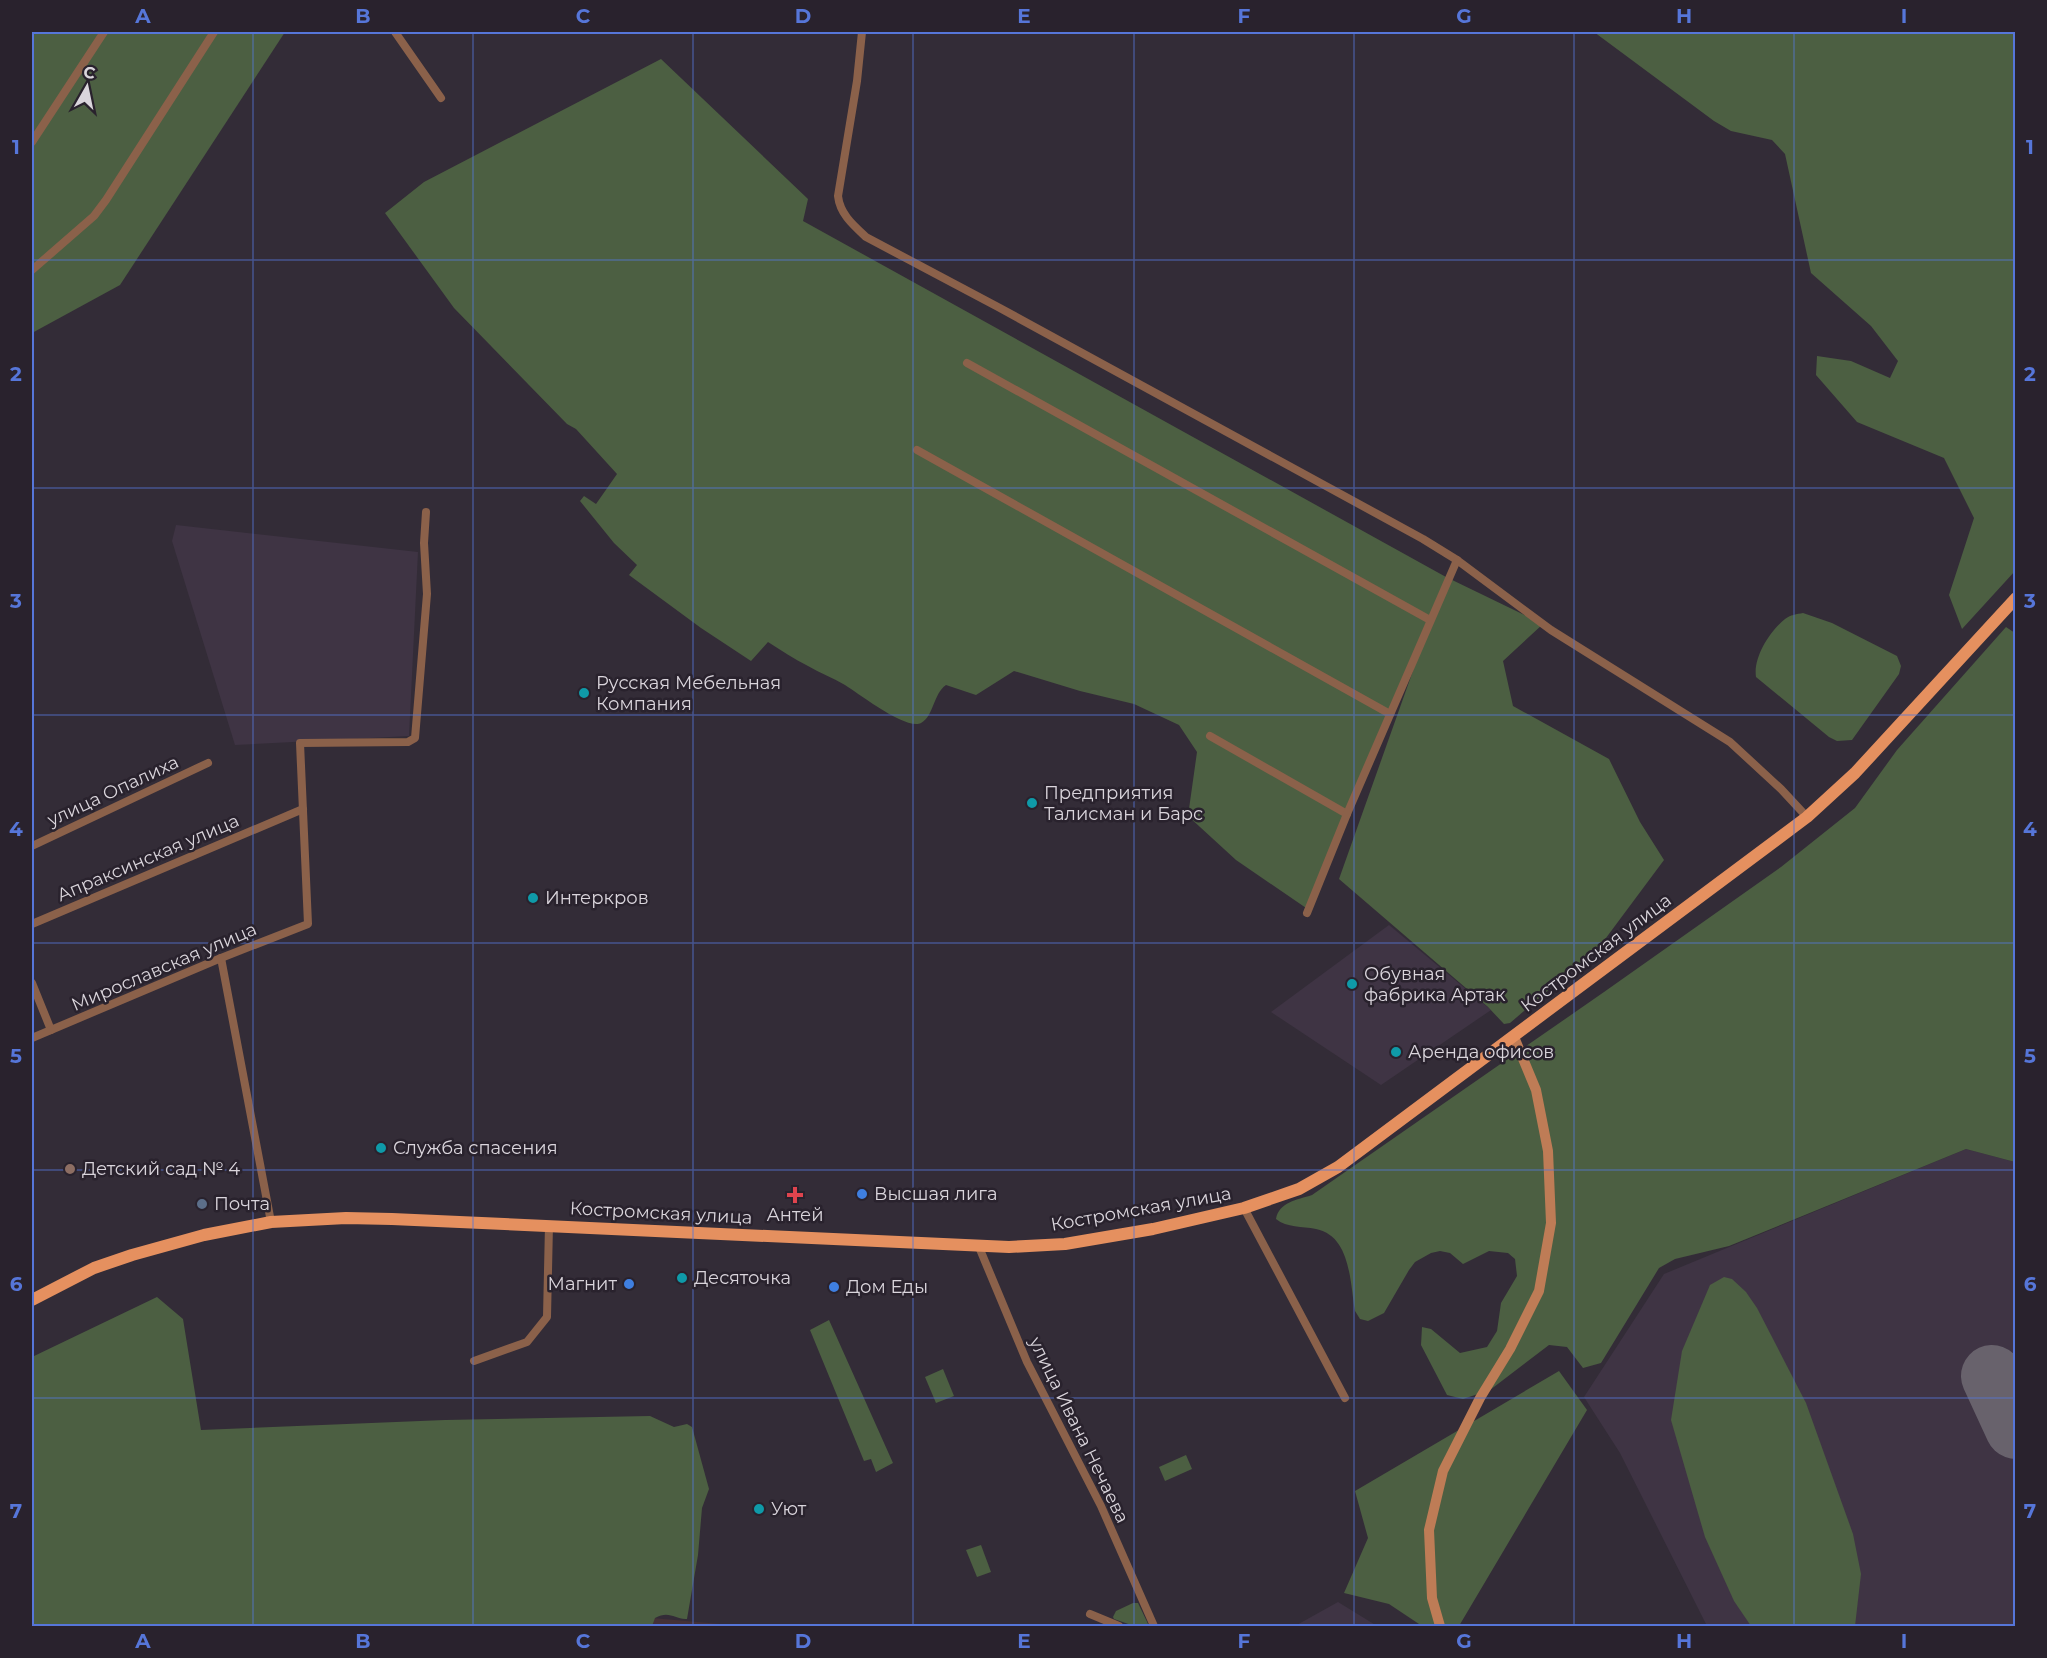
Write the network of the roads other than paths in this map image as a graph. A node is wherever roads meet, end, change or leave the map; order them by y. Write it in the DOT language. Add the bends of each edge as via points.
graph roads {
  1 [pos="104,32"];
  2 [pos="214,32"];
  3 [pos="395,32"];
  4 [pos="862,32"];
  5 [pos="441,98"];
  6 [pos="32,142"];
  7 [pos="32,270"];
  8 [pos="967,363"];
  9 [pos="917,450"];
  10 [pos="426,512"];
  11 [pos="1457,560"];
  12 [pos="2016,598"];
  13 [pos="1430,620"];
  14 [pos="1390,714"];
  15 [pos="1210,736"];
  16 [pos="208,764"];
  17 [pos="303,809"];
  18 [pos="1347,814"];
  19 [pos="1807,817"];
  20 [pos="32,846"];
  21 [pos="1307,913"];
  22 [pos="32,924"];
  23 [pos="221,958"];
  24 [pos="32,983"];
  25 [pos="51,1030"];
  26 [pos="1514,1037"];
  27 [pos="32,1038"];
  28 [pos="1244,1208"];
  29 [pos="271,1222"];
  30 [pos="549,1225"];
  31 [pos="979,1247"];
  32 [pos="32,1300"];
  33 [pos="474,1361"];
  34 [pos="1345,1398"];
  35 [pos="1090,1614"];
  36 [pos="1119,1626"];
  37 [pos="1154,1626"];
  38 [pos="1440,1626"];
  1 -- 6 [label="street"];
  2 -- 7 [label="street" via="106,201"];
  3 -- 5 [label="street"];
  4 -- 11 [label="street" via="838,204 848,221 866,237"];
  8 -- 13 [label="street"];
  9 -- 14 [label="street"];
  10 -- 17 [label="street" via="427,594 415,738 408,742 300,743"];
  11 -- 13 [label="street"];
  11 -- 19 [label="street" via="1543,624 1730,742"];
  12 -- 19 [label="main road, Костромская улица" via="1855,773"];
  13 -- 14 [label="street"];
  14 -- 18 [label="street"];
  15 -- 18 [label="street"];
  16 -- 20 [label="street, улица Опалиха"];
  17 -- 22 [label="street, Апраксинская улица"];
  17 -- 23 [label="street, Мирославская улица" via="308,924"];
  18 -- 21 [label="street"];
  19 -- 26 [label="main road, Костромская улица"];
  23 -- 25 [label="street, Мирославская улица"];
  23 -- 29 [label="street"];
  24 -- 25 [label="street"];
  25 -- 27 [label="street, Мирославская улица"];
  26 -- 28 [label="main road, Костромская улица" via="1338,1167 1299,1189"];
  26 -- 38 [label="main road" via="1536,1090 1548,1151 1551,1223 1539,1291 1443,1471 1429,1530 1432,1598"];
  28 -- 31 [label="main road, Костромская улица" via="1065,1244"];
  28 -- 34 [label="street"];
  29 -- 30 [label="main road, Костромская улица" via="369,1218"];
  29 -- 32 [label="main road, Костромская улица" via="132,1255 94,1268"];
  30 -- 31 [label="main road, Костромская улица"];
  30 -- 33 [label="street" via="547,1317 527,1342"];
  31 -- 37 [label="street, улица Ивана Нечаева" via="1027,1362 1101,1506"];
  35 -- 36 [label="street"];
}
